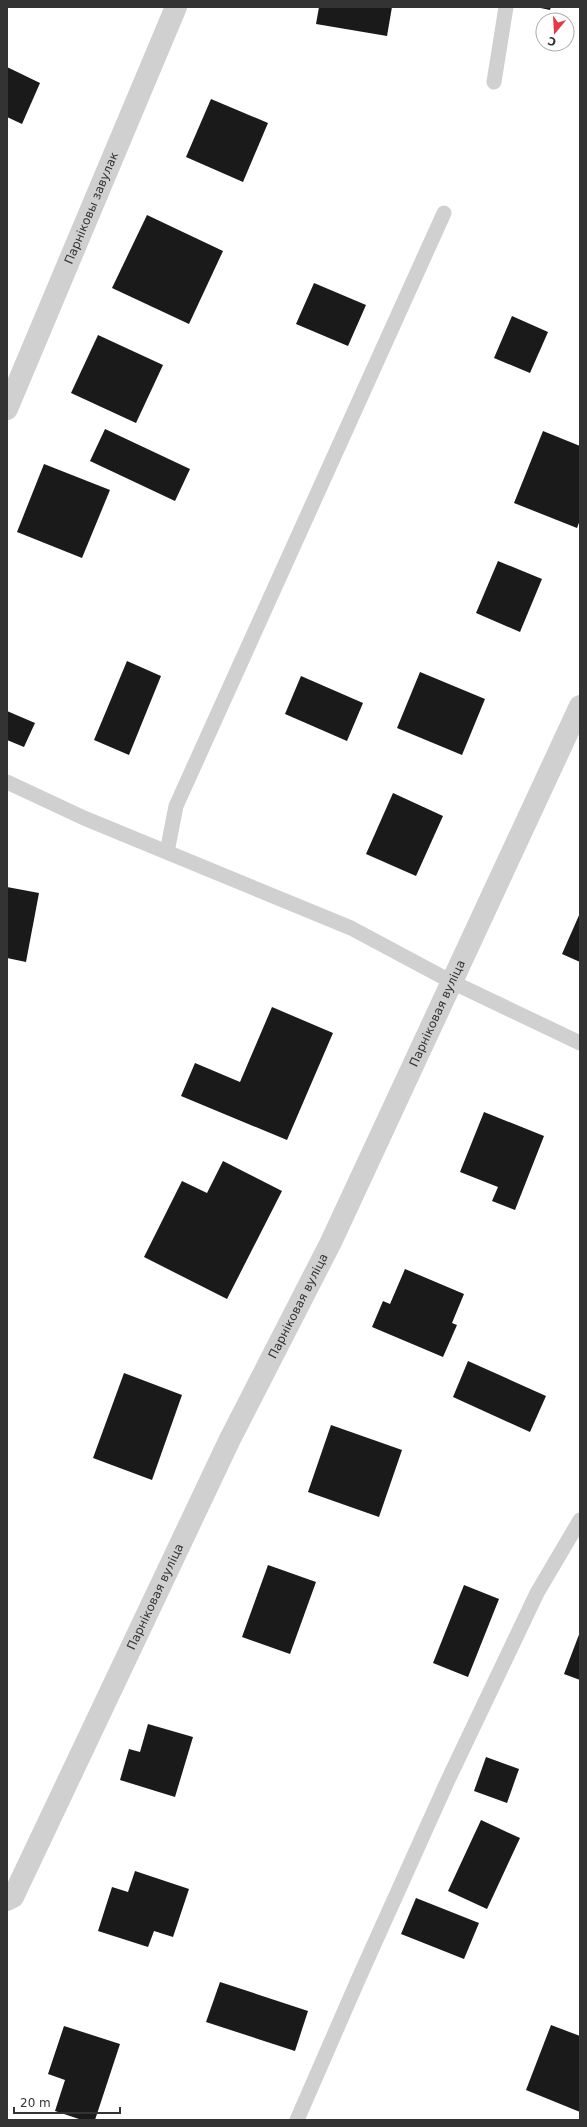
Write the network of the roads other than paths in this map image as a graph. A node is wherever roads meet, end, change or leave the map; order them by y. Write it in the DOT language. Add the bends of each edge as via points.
graph roads {
  1 [pos="176,7"];
  2 [pos="506,7"];
  3 [pos="494,82"];
  4 [pos="444,213"];
  5 [pos="7,409"];
  6 [pos="580,706"];
  7 [pos="7,782"];
  8 [pos="167,852"];
  9 [pos="452,982"];
  10 [pos="580,1043"];
  11 [pos="580,1520"];
  12 [pos="7,1900"];
  13 [pos="297,2120"];
  1 -- 5 [label="street, Парніковы завулак"];
  2 -- 3 [label="lane"];
  4 -- 8 [label="lane" via="176,806"];
  6 -- 9 [label="street, Парніковая вуліца"];
  7 -- 8 [label="lane" via="84,818"];
  8 -- 9 [label="lane" via="351,928"];
  9 -- 10 [label="lane"];
  9 -- 12 [label="street, Парніковая вуліца" via="331,1242 230,1439 13,1897"];
  11 -- 13 [label="lane" via="537,1593 448,1780"];
}
